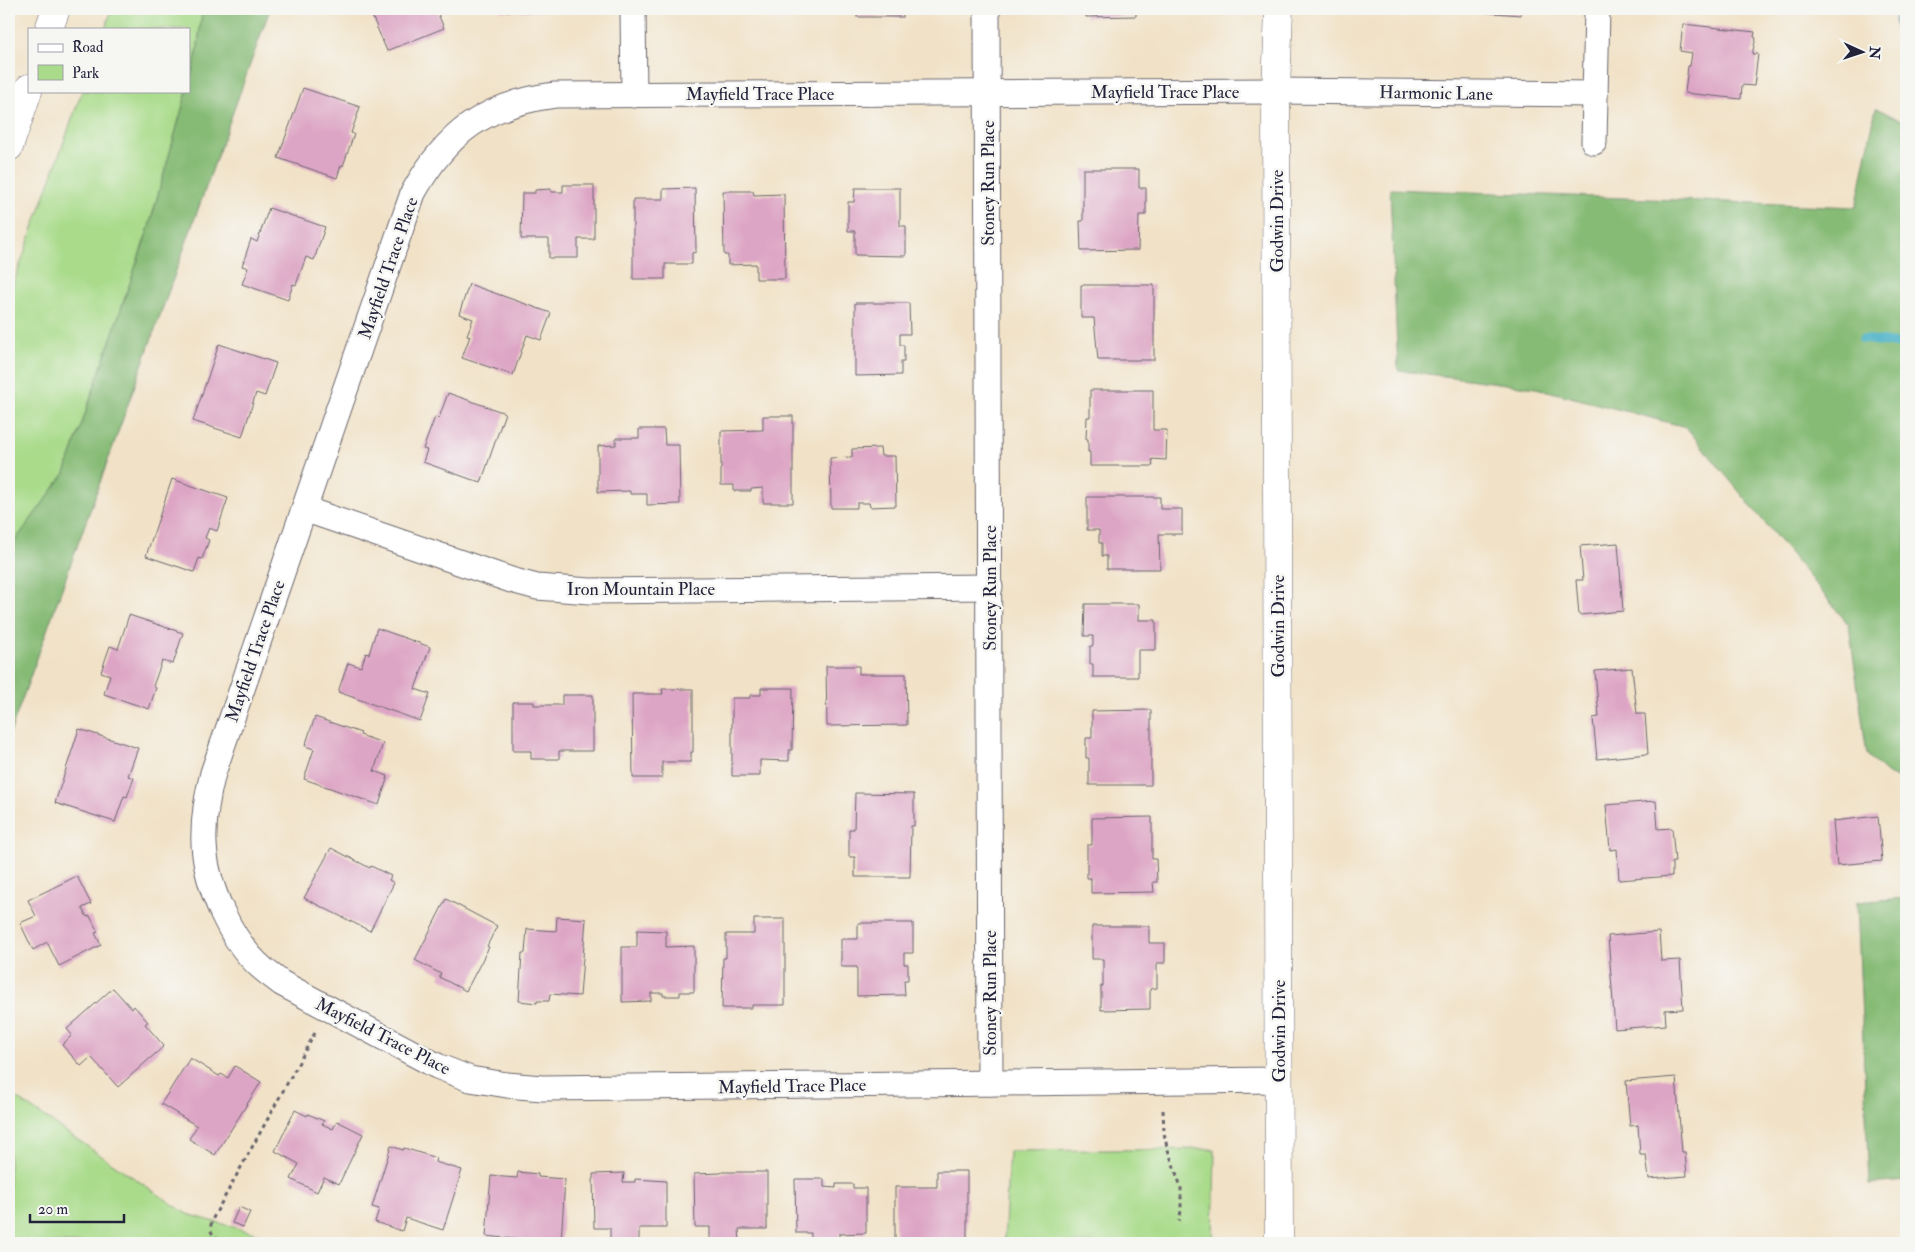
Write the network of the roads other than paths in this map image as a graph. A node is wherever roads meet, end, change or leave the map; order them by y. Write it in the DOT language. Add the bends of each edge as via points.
graph roads {
  1 [pos="56,9"];
  2 [pos="633,9"];
  3 [pos="987,9"];
  4 [pos="1279,9"];
  5 [pos="1597,9"];
  6 [pos="49,28"];
  7 [pos="28,91"];
  8 [pos="1276,91"];
  9 [pos="988,93"];
  10 [pos="634,94"];
  11 [pos="1595,94"];
  12 [pos="1594,142"];
  13 [pos="9,146"];
  14 [pos="304,509"];
  15 [pos="990,586"];
  16 [pos="1279,1080"];
  17 [pos="990,1084"];
  18 [pos="1279,1243"];
  1 -- 6 [label="main road"];
  2 -- 10 [label="street"];
  3 -- 9 [label="street, Stoney Run Place"];
  4 -- 8 [label="main road, Godwin Drive"];
  5 -- 11 [label="street"];
  7 -- 13 [label="main road"];
  8 -- 9 [label="street, Mayfield Trace Place"];
  8 -- 11 [label="street, Harmonic Lane"];
  8 -- 16 [label="main road, Godwin Drive"];
  9 -- 10 [label="street, Mayfield Trace Place"];
  9 -- 15 [label="street, Stoney Run Place"];
  10 -- 14 [label="street, Mayfield Trace Place" via="555,95 527,99 480,118 436,156 413,193"];
  11 -- 12 [label="street"];
  14 -- 15 [label="street, Iron Mountain Place" via="537,587 590,591"];
  14 -- 17 [label="street, Mayfield Trace Place" via="207,796 204,846 209,875 231,930 262,969 282,983 437,1066 470,1078 506,1085 552,1088"];
  15 -- 17 [label="street, Stoney Run Place"];
  16 -- 17 [label="street, Mayfield Trace Place"];
  16 -- 18 [label="main road, Godwin Drive"];
}
